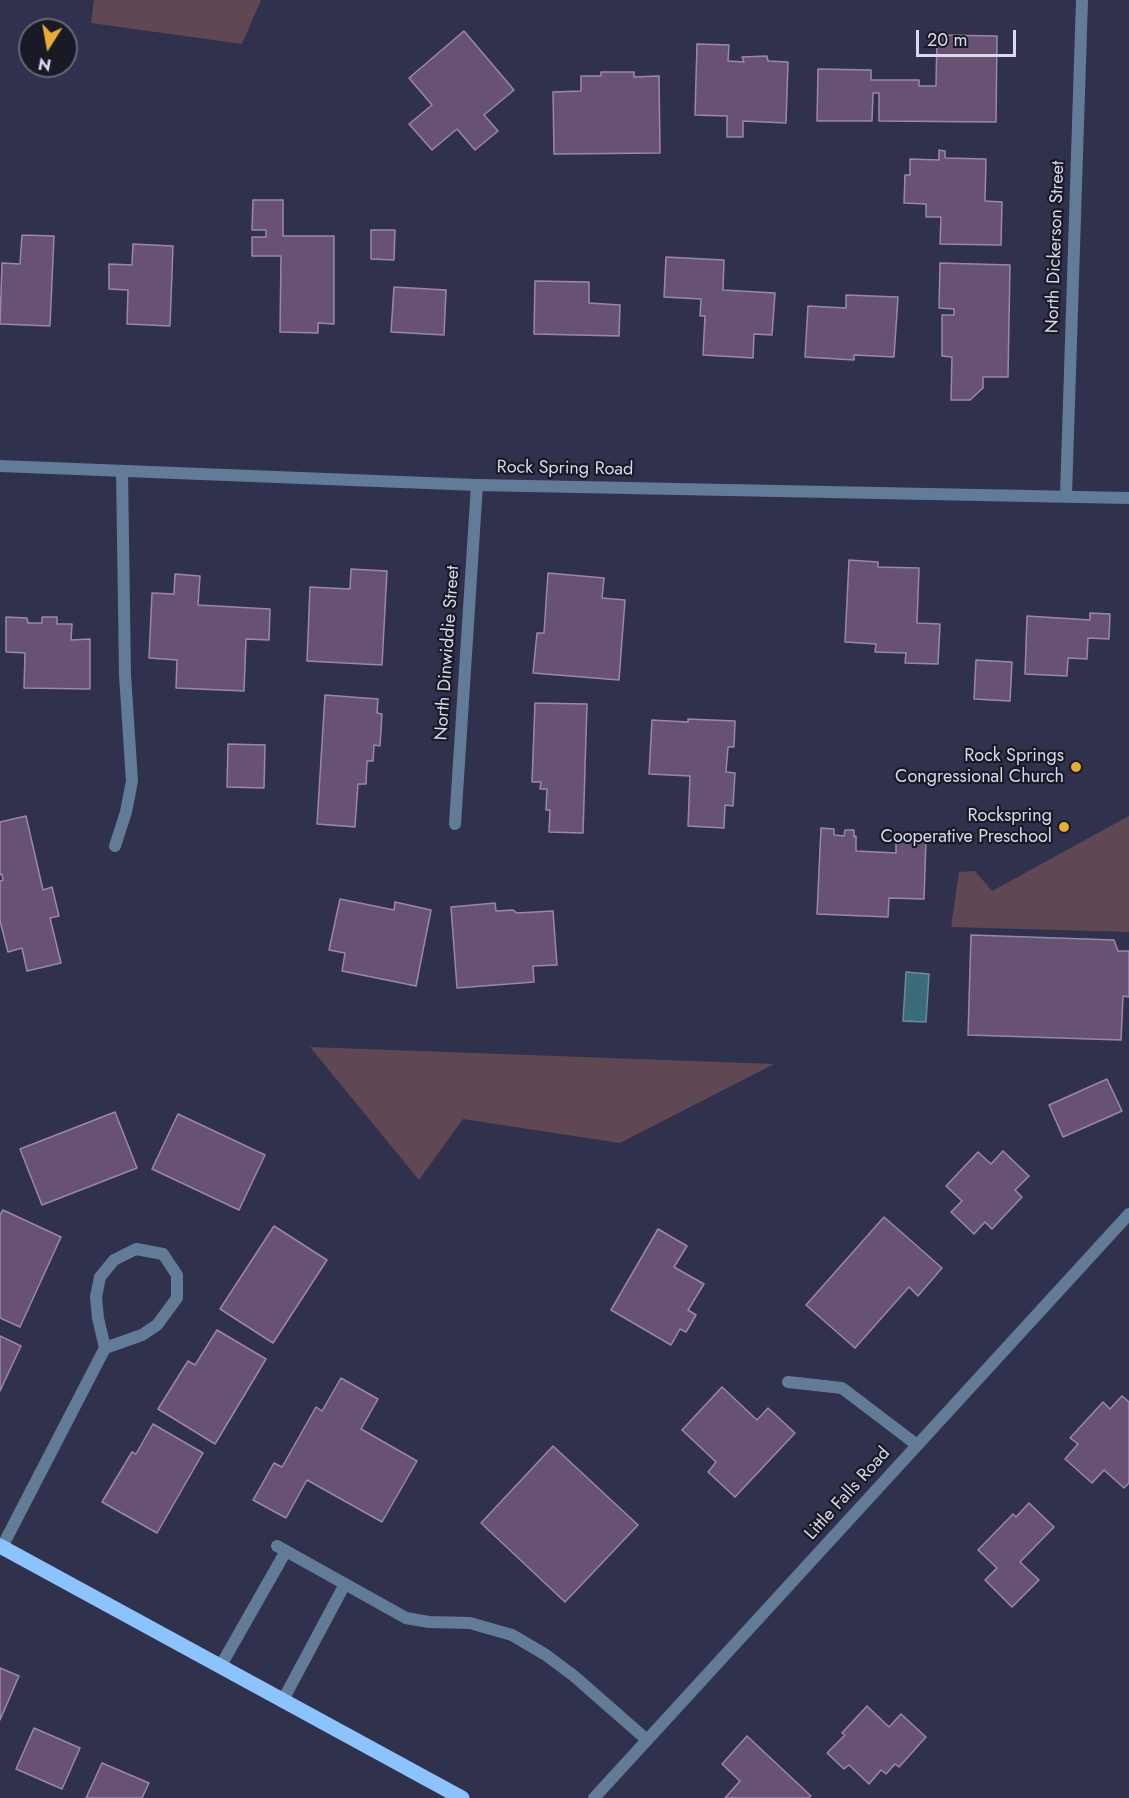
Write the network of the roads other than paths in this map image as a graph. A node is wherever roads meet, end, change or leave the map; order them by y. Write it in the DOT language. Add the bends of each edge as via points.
graph roads {
  1 [pos="1082,0"];
  2 [pos="0,466"];
  3 [pos="122,471"];
  4 [pos="477,485"];
  5 [pos="1066,495"];
  6 [pos="1129,498"];
  7 [pos="455,824"];
  8 [pos="115,846"];
  9 [pos="1129,1214"];
  10 [pos="105,1348"];
  11 [pos="788,1382"];
  12 [pos="917,1445"];
  13 [pos="1,1547"];
  14 [pos="345,1584"];
  15 [pos="220,1667"];
  16 [pos="282,1700"];
  17 [pos="647,1740"];
  18 [pos="462,1798"];
  19 [pos="594,1798"];
  1 -- 5 [label="street, North Dickerson Street"];
  2 -- 3 [label="street, Rock Spring Road"];
  3 -- 4 [label="street, Rock Spring Road"];
  3 -- 8 [label="street" via="125,675 132,781"];
  4 -- 5 [label="street, Rock Spring Road"];
  4 -- 7 [label="street, North Dinwiddie Street"];
  5 -- 6 [label="street, Rock Spring Road"];
  9 -- 12 [label="street, Little Falls Road"];
  10 -- 10 [label="street" via="142,1335 157,1325 177,1299 177,1275 162,1254 136,1249 114,1260 100,1277 96,1297"];
  10 -- 13 [label="street"];
  11 -- 12 [label="street" via="842,1388"];
  12 -- 17 [label="street, Little Falls Road"];
  13 -- 15 [label="main road"];
  14 -- 15 [label="street" via="282,1548"];
  14 -- 16 [label="street"];
  14 -- 17 [label="street" via="406,1618 470,1623 512,1635 574,1676"];
  15 -- 16 [label="main road"];
  16 -- 18 [label="main road"];
  17 -- 19 [label="street, Little Falls Road"];
}
